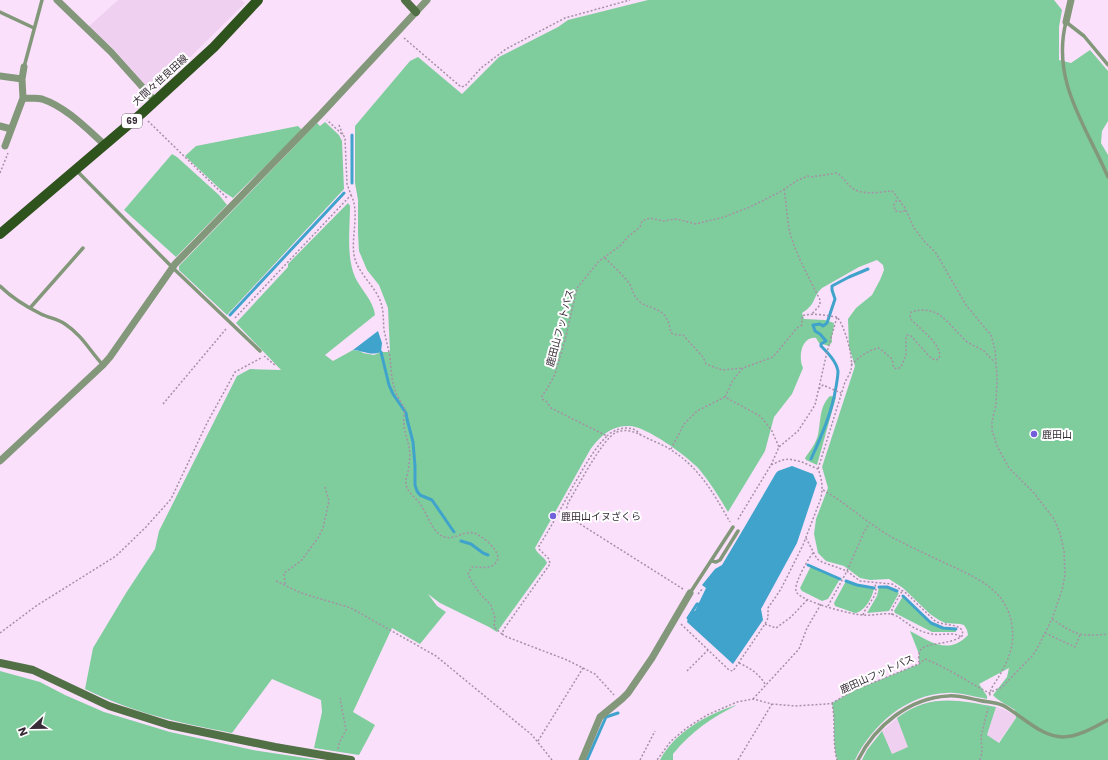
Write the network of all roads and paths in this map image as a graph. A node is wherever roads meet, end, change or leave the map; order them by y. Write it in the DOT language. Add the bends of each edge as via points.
graph roads {
  1 [pos="42,0"];
  2 [pos="57,0"];
  3 [pos="258,0"];
  4 [pos="405,0"];
  5 [pos="427,0"];
  6 [pos="630,0"];
  7 [pos="1072,0"];
  8 [pos="0,12"];
  9 [pos="416,12"];
  10 [pos="1066,22"];
  11 [pos="34,28"];
  12 [pos="398,33"];
  13 [pos="1108,65"];
  14 [pos="24,67"];
  15 [pos="0,76"];
  16 [pos="22,79"];
  17 [pos="23,98"];
  18 [pos="155,101"];
  19 [pos="141,114"];
  20 [pos="324,117"];
  21 [pos="339,125"];
  22 [pos="0,126"];
  23 [pos="11,129"];
  24 [pos="344,136"];
  25 [pos="104,145"];
  26 [pos="5,146"];
  27 [pos="75,169"];
  28 [pos="0,173"];
  29 [pos="1108,177"];
  30 [pos="784,189"];
  31 [pos="351,195"];
  32 [pos="901,201"];
  33 [pos="234,205"];
  34 [pos="906,210"];
  35 [pos="0,234"];
  36 [pos="83,248"];
  37 [pos="605,258"];
  38 [pos="173,268"];
  39 [pos="0,286"];
  40 [pos="30,308"];
  41 [pos="811,314"];
  42 [pos="837,317"];
  43 [pos="231,323"];
  44 [pos="260,351"];
  45 [pos="264,356"];
  46 [pos="995,362"];
  47 [pos="103,365"];
  48 [pos="275,365"];
  49 [pos="851,365"];
  50 [pos="743,368"];
  51 [pos="819,389"];
  52 [pos="842,393"];
  53 [pos="725,397"];
  54 [pos="163,404"];
  55 [pos="640,435"];
  56 [pos="607,436"];
  57 [pos="779,447"];
  58 [pos="670,449"];
  59 [pos="0,461"];
  60 [pos="771,465"];
  61 [pos="818,469"];
  62 [pos="325,487"];
  63 [pos="823,490"];
  64 [pos="869,524"];
  65 [pos="733,528"];
  66 [pos="738,531"];
  67 [pos="806,538"];
  68 [pos="813,553"];
  69 [pos="712,561"];
  70 [pos="847,571"];
  71 [pos="276,581"];
  72 [pos="875,583"];
  73 [pos="284,584"];
  74 [pos="903,591"];
  75 [pos="690,593"];
  76 [pos="807,600"];
  77 [pos="821,604"];
  78 [pos="828,606"];
  79 [pos="863,615"];
  80 [pos="892,615"];
  81 [pos="1052,618"];
  82 [pos="675,619"];
  83 [pos="766,624"];
  84 [pos="1045,632"];
  85 [pos="0,633"];
  86 [pos="502,634"];
  87 [pos="1108,634"];
  88 [pos="1080,635"];
  89 [pos="961,638"];
  90 [pos="708,650"];
  91 [pos="0,663"];
  92 [pos="738,663"];
  93 [pos="919,664"];
  94 [pos="583,668"];
  95 [pos="687,671"];
  96 [pos="766,686"];
  97 [pos="989,693"];
  98 [pos="340,698"];
  99 [pos="753,699"];
  100 [pos="617,702"];
  101 [pos="990,702"];
  102 [pos="832,703"];
  103 [pos="772,704"];
  104 [pos="1108,720"];
  105 [pos="655,731"];
  106 [pos="538,741"];
  107 [pos="336,757"];
  108 [pos="351,760"];
  109 [pos="552,760"];
  110 [pos="582,760"];
  111 [pos="640,760"];
  112 [pos="657,760"];
  113 [pos="738,760"];
  114 [pos="837,760"];
  115 [pos="858,760"];
  116 [pos="980,760"];
  1 -- 11 [label="lane"];
  2 -- 18 [label="street" via="112,52"];
  3 -- 18 [label="main road, 大間々世良田線 / 69" via="214,47"];
  4 -- 9 [label="street"];
  5 -- 9 [label="street"];
  6 -- 12 [label="path" via="565,18 506,49 461,87"];
  7 -- 10 [label="street"];
  8 -- 11 [label="lane"];
  9 -- 12 [label="street"];
  10 -- 13 [label="lane" via="1084,36"];
  10 -- 29 [label="lane" via="1062,60 1067,86"];
  11 -- 14 [label="lane"];
  12 -- 33 [label="street"];
  14 -- 16 [label="street"];
  15 -- 16 [label="street"];
  16 -- 17 [label="street"];
  17 -- 23 [label="street"];
  17 -- 25 [label="street" via="42,99 59,107"];
  18 -- 19 [label="main road, 大間々世良田線 / 69"];
  19 -- 25 [label="main road, 大間々世良田線 / 69"];
  19 -- 33 [label="path"];
  20 -- 24 [label="path"];
  21 -- 24 [label="path"];
  22 -- 23 [label="street"];
  23 -- 26 [label="street"];
  24 -- 31 [label="path"];
  25 -- 27 [label="main road, 大間々世良田線 / 69"];
  26 -- 28 [label="path" via="8,152"];
  27 -- 35 [label="main road, 大間々世良田線 / 69"];
  27 -- 38 [label="lane"];
  30 -- 32 [label="path, 鹿田山フットパス" via="808,176 837,173 859,192 892,190"];
  30 -- 37 [label="path, 鹿田山フットパス" via="739,212 696,224 676,219 663,221 650,218 642,221 640,227"];
  30 -- 41 [label="path" via="794,245 820,300 820,305"];
  31 -- 43 [label="path"];
  31 -- 86 [label="path" via="355,216 354,257 377,294 383,310 392,381 404,410 405,435 410,455 406,485 436,531 444,537 473,533 482,537 497,551 497,562 491,567 472,568 468,574 481,595 491,605 495,618 494,628"];
  32 -- 34 [label="path, 鹿田山フットパス"];
  32 -- 34 [label="path" via="896,201 894,209 902,212"];
  33 -- 38 [label="street"];
  34 -- 46 [label="path, 鹿田山フットパス" via="914,228 936,253 966,305 991,335"];
  36 -- 40 [label="lane"];
  37 -- 50 [label="path" via="630,284 632,293 640,302 661,312 669,321 671,333 683,335 706,364 722,370"];
  37 -- 56 [label="path, 鹿田山フットパス" via="590,270 577,288 565,340 554,374 542,399 552,408"];
  38 -- 43 [label="lane"];
  38 -- 47 [label="street"];
  39 -- 40 [label="lane"];
  40 -- 47 [label="lane" via="69,327 86,343"];
  41 -- 42 [label="path"];
  41 -- 50 [label="path" via="802,316 802,325 773,357"];
  42 -- 49 [label="path" via="848,341"];
  42 -- 51 [label="path"];
  43 -- 44 [label="lane"];
  43 -- 54 [label="path"];
  44 -- 45 [label="path"];
  45 -- 48 [label="path"];
  45 -- 85 [label="path" via="235,372 207,423 171,499 146,527 116,556 36,606"];
  46 -- 49 [label="path" via="966,341 947,321 927,309 911,312 910,318 933,340 940,352 939,360 931,358 907,335 906,355 901,367 894,368 892,359 879,348 859,357"];
  46 -- 81 [label="path, 鹿田山フットパス" via="996,405 992,430 997,446 1009,468 1034,493 1054,519 1060,533 1064,551 1064,575 1062,590"];
  47 -- 59 [label="street"];
  49 -- 52 [label="path"];
  50 -- 53 [label="path" via="733,380"];
  51 -- 52 [label="path" via="823,385"];
  51 -- 57 [label="path" via="815,405 798,431"];
  52 -- 61 [label="path"];
  53 -- 57 [label="path" via="760,416 771,429"];
  53 -- 58 [label="path" via="697,411 684,424"];
  55 -- 56 [label="path" via="630,427 616,430"];
  55 -- 58 [label="path"];
  55 -- 75 [label="path" via="625,431 614,433 603,445 568,503 567,513 569,517"];
  56 -- 86 [label="path" via="592,455 539,546 550,559 550,564"];
  57 -- 60 [label="path"];
  58 -- 65 [label="path" via="703,478"];
  60 -- 61 [label="path" via="789,460"];
  60 -- 65 [label="path"];
  61 -- 63 [label="path"];
  62 -- 73 [label="path" via="329,500 323,528 301,561 284,573"];
  63 -- 64 [label="path"];
  63 -- 67 [label="path"];
  64 -- 70 [label="path"];
  64 -- 97 [label="path" via="967,573 986,584 1001,599 1012,624 1013,638 1007,661"];
  65 -- 69 [label="lane"];
  66 -- 69 [label="lane" via="720,560"];
  67 -- 68 [label="path"];
  67 -- 83 [label="path" via="781,589 768,608"];
  68 -- 70 [label="path" via="822,562"];
  68 -- 76 [label="path" via="807,560 795,590"];
  69 -- 75 [label="lane"];
  70 -- 72 [label="path" via="860,581"];
  70 -- 78 [label="path"];
  71 -- 73 [label="path"];
  72 -- 74 [label="path" via="892,584"];
  72 -- 79 [label="path" via="875,594"];
  73 -- 106 [label="path" via="301,593 351,608 436,656"];
  74 -- 80 [label="path"];
  74 -- 89 [label="path" via="935,621 961,628"];
  75 -- 82 [label="street"];
  76 -- 77 [label="path"];
  76 -- 83 [label="path" via="776,628"];
  77 -- 78 [label="path"];
  77 -- 96 [label="path" via="799,648"];
  78 -- 79 [label="path" via="851,614"];
  79 -- 80 [label="path"];
  80 -- 89 [label="path" via="930,634 953,634"];
  81 -- 84 [label="path, 鹿田山フットパス"];
  81 -- 88 [label="path"];
  82 -- 90 [label="path"];
  82 -- 100 [label="street" via="628,693"];
  83 -- 92 [label="path"];
  84 -- 88 [label="path" via="1074,647"];
  84 -- 97 [label="path, 鹿田山フットパス" via="1028,661 1002,687"];
  86 -- 94 [label="path"];
  87 -- 88 [label="path"];
  89 -- 93 [label="path" via="921,648"];
  90 -- 92 [label="path" via="729,670 733,670"];
  90 -- 95 [label="path"];
  91 -- 107 [label="street" via="33,670 109,706 168,725"];
  92 -- 96 [label="path" via="757,673"];
  93 -- 97 [label="path, 鹿田山フットパス" via="925,659"];
  93 -- 102 [label="path, 鹿田山フットパス" via="855,690"];
  94 -- 100 [label="path" via="595,674"];
  94 -- 106 [label="path"];
  96 -- 99 [label="path"];
  98 -- 107 [label="path" via="346,730 339,743"];
  99 -- 103 [label="path, 鹿田山フットパス"];
  99 -- 112 [label="path, 鹿田山フットパス" via="737,702 707,715 671,741"];
  100 -- 110 [label="street" via="600,716"];
  101 -- 104 [label="lane" via="1002,705 1040,730 1063,737 1077,734"];
  101 -- 115 [label="lane" via="938,696 916,703 888,721 868,743"];
  101 -- 116 [label="path" via="981,737"];
  102 -- 103 [label="path, 鹿田山フットパス" via="794,706"];
  102 -- 114 [label="path"];
  103 -- 113 [label="path"];
  105 -- 111 [label="path"];
  106 -- 109 [label="path"];
  107 -- 108 [label="street"];
}
